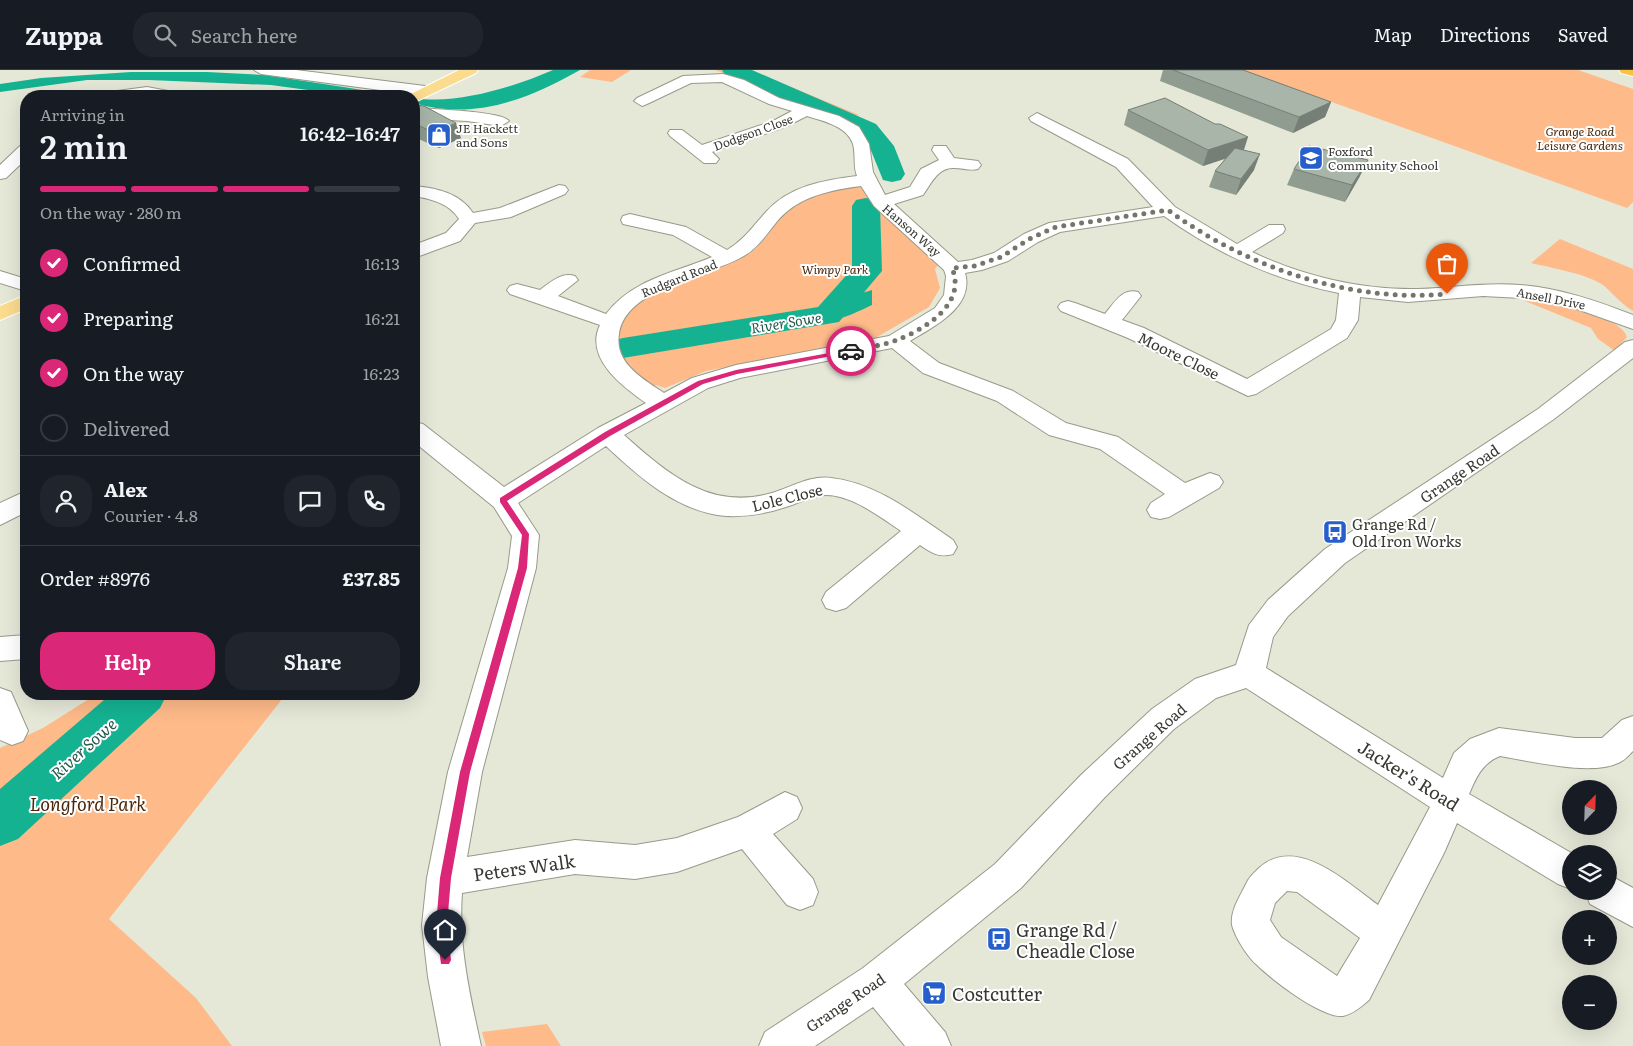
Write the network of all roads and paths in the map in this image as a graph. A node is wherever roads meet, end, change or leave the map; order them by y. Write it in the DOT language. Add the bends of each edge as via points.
graph roads {
  1 [pos="261,70"];
  2 [pos="471,70"];
  3 [pos="1626,70"];
  4 [pos="299,72"];
  5 [pos="1633,72"];
  6 [pos="398,90"];
  7 [pos="420,94"];
  8 [pos="636,102"];
  9 [pos="805,111"];
  10 [pos="420,113"];
  11 [pos="1037,118"];
  12 [pos="501,121"];
  13 [pos="676,133"];
  14 [pos="20,156"];
  15 [pos="972,165"];
  16 [pos="0,174"];
  17 [pos="867,180"];
  18 [pos="559,190"];
  19 [pos="420,192"];
  20 [pos="880,202"];
  21 [pos="1168,210"];
  22 [pos="468,218"];
  23 [pos="630,220"];
  24 [pos="652,224"];
  25 [pos="1276,229"];
  26 [pos="636,242"];
  27 [pos="420,250"];
  28 [pos="1238,252"];
  29 [pos="728,258"];
  30 [pos="952,268"];
  31 [pos="0,277"];
  32 [pos="568,280"];
  33 [pos="20,283"];
  34 [pos="1350,289"];
  35 [pos="517,290"];
  36 [pos="1131,296"];
  37 [pos="542,298"];
  38 [pos="20,304"];
  39 [pos="1068,307"];
  40 [pos="0,314"];
  41 [pos="612,320"];
  42 [pos="1108,322"];
  43 [pos="1633,323"];
  44 [pos="896,340"];
  45 [pos="1633,347"];
  46 [pos="661,402"];
  47 [pos="607,434"];
  48 [pos="420,441"];
  49 [pos="1210,482"];
  50 [pos="1184,495"];
  51 [pos="503,500"];
  52 [pos="20,503"];
  53 [pos="1160,510"];
  54 [pos="0,515"];
  55 [pos="919,531"];
  56 [pos="944,547"];
  57 [pos="836,600"];
  58 [pos="20,647"];
  59 [pos="0,649"];
  60 [pos="1249,674"];
  61 [pos="0,701"];
  62 [pos="1633,730"];
  63 [pos="12,731"];
  64 [pos="1450,801"];
  65 [pos="784,808"];
  66 [pos="748,830"];
  67 [pos="1562,867"];
  68 [pos="446,878"];
  69 [pos="800,892"];
  70 [pos="1617,899"];
  71 [pos="1633,909"];
  72 [pos="1384,932"];
  73 [pos="877,982"];
  74 [pos="461,1046"];
  75 [pos="778,1046"];
  76 [pos="931,1046"];
  1 -- 4 [label="street"];
  2 -- 7 [label="main road"];
  3 -- 5 [label="highway"];
  4 -- 6 [label="street"];
  8 -- 9 [label="street, Hanson Way" via="688,79 712,77 731,80"];
  9 -- 13 [label="street, Dodgson Close" via="705,155"];
  9 -- 17 [label="street, Hanson Way" via="853,130 861,144"];
  10 -- 12 [label="street"];
  11 -- 21 [label="street, Ansell Drive" via="1071,129 1122,163"];
  14 -- 16 [label="street"];
  15 -- 20 [label="street" via="944,156 927,173 916,191"];
  17 -- 20 [label="street, Hanson Way"];
  17 -- 29 [label="street, Rudgard Road" via="824,186 796,197 778,210 750,243"];
  18 -- 22 [label="street" via="504,213"];
  19 -- 22 [label="street" via="446,198 464,210"];
  20 -- 30 [label="street, Hanson Way"];
  21 -- 28 [label="street, Ansell Drive" via="1189,226"];
  21 -- 30 [label="street" via="1056,227 1001,257 975,266"];
  22 -- 27 [label="street" via="453,236"];
  23 -- 24 [label="street, Rudgard Road"];
  24 -- 26 [label="street"];
  24 -- 29 [label="street, Rudgard Road" via="679,231"];
  25 -- 28 [label="street"];
  28 -- 34 [label="street, Ansell Drive" via="1302,276"];
  29 -- 41 [label="street, Rudgard Road" via="651,287 625,304"];
  30 -- 44 [label="street, Hanson Way" via="956,285 950,303 934,319"];
  31 -- 33 [label="street"];
  32 -- 37 [label="street"];
  34 -- 42 [label="street, Moore Close" via="1346,320 1339,333 1239,395 1136,333"];
  34 -- 43 [label="street, Ansell Drive" via="1419,296 1482,290 1526,292 1571,300"];
  35 -- 37 [label="street"];
  36 -- 42 [label="street"];
  37 -- 41 [label="street" via="580,315"];
  38 -- 40 [label="main road"];
  39 -- 42 [label="street, Moore Close"];
  41 -- 46 [label="street, Rudgard Road" via="606,344 612,359 629,380"];
  44 -- 46 [label="street, Hanson Way" via="718,377"];
  44 -- 50 [label="street" via="931,368 1005,396 1058,428 1096,438 1122,450"];
  45 -- 60 [label="street, Grange Road" via="1546,414 1335,556 1278,608 1259,633"];
  46 -- 47 [label="street, Hanson Way"];
  47 -- 51 [label="street, Hanson Way"];
  47 -- 55 [label="street, Lole Close" via="646,468 700,502 730,509 757,506 783,500 804,490 832,487 859,494"];
  48 -- 51 [label="street"];
  49 -- 50 [label="street"];
  50 -- 53 [label="street"];
  51 -- 68 [label="street" via="526,534 522,568 465,772"];
  52 -- 54 [label="street"];
  55 -- 56 [label="street, Lole Close"];
  55 -- 57 [label="street"];
  58 -- 59 [label="street"];
  60 -- 64 [label="street, Jacker's Road"];
  60 -- 73 [label="street, Grange Road" via="1206,688 1163,719 1093,786 1008,876"];
  61 -- 63 [label="street"];
  62 -- 64 [label="street" via="1609,752 1575,753 1500,742 1482,749 1466,763"];
  64 -- 67 [label="street, Jacker's Road"];
  64 -- 72 [label="street"];
  65 -- 66 [label="street, Peters Walk"];
  66 -- 68 [label="street, Peters Walk" via="677,854 634,862 574,857"];
  66 -- 69 [label="street"];
  68 -- 74 [label="street" via="441,925 447,977"];
  70 -- 71 [label="street"];
  73 -- 75 [label="street, Grange Road"];
  73 -- 76 [label="street"];
}
